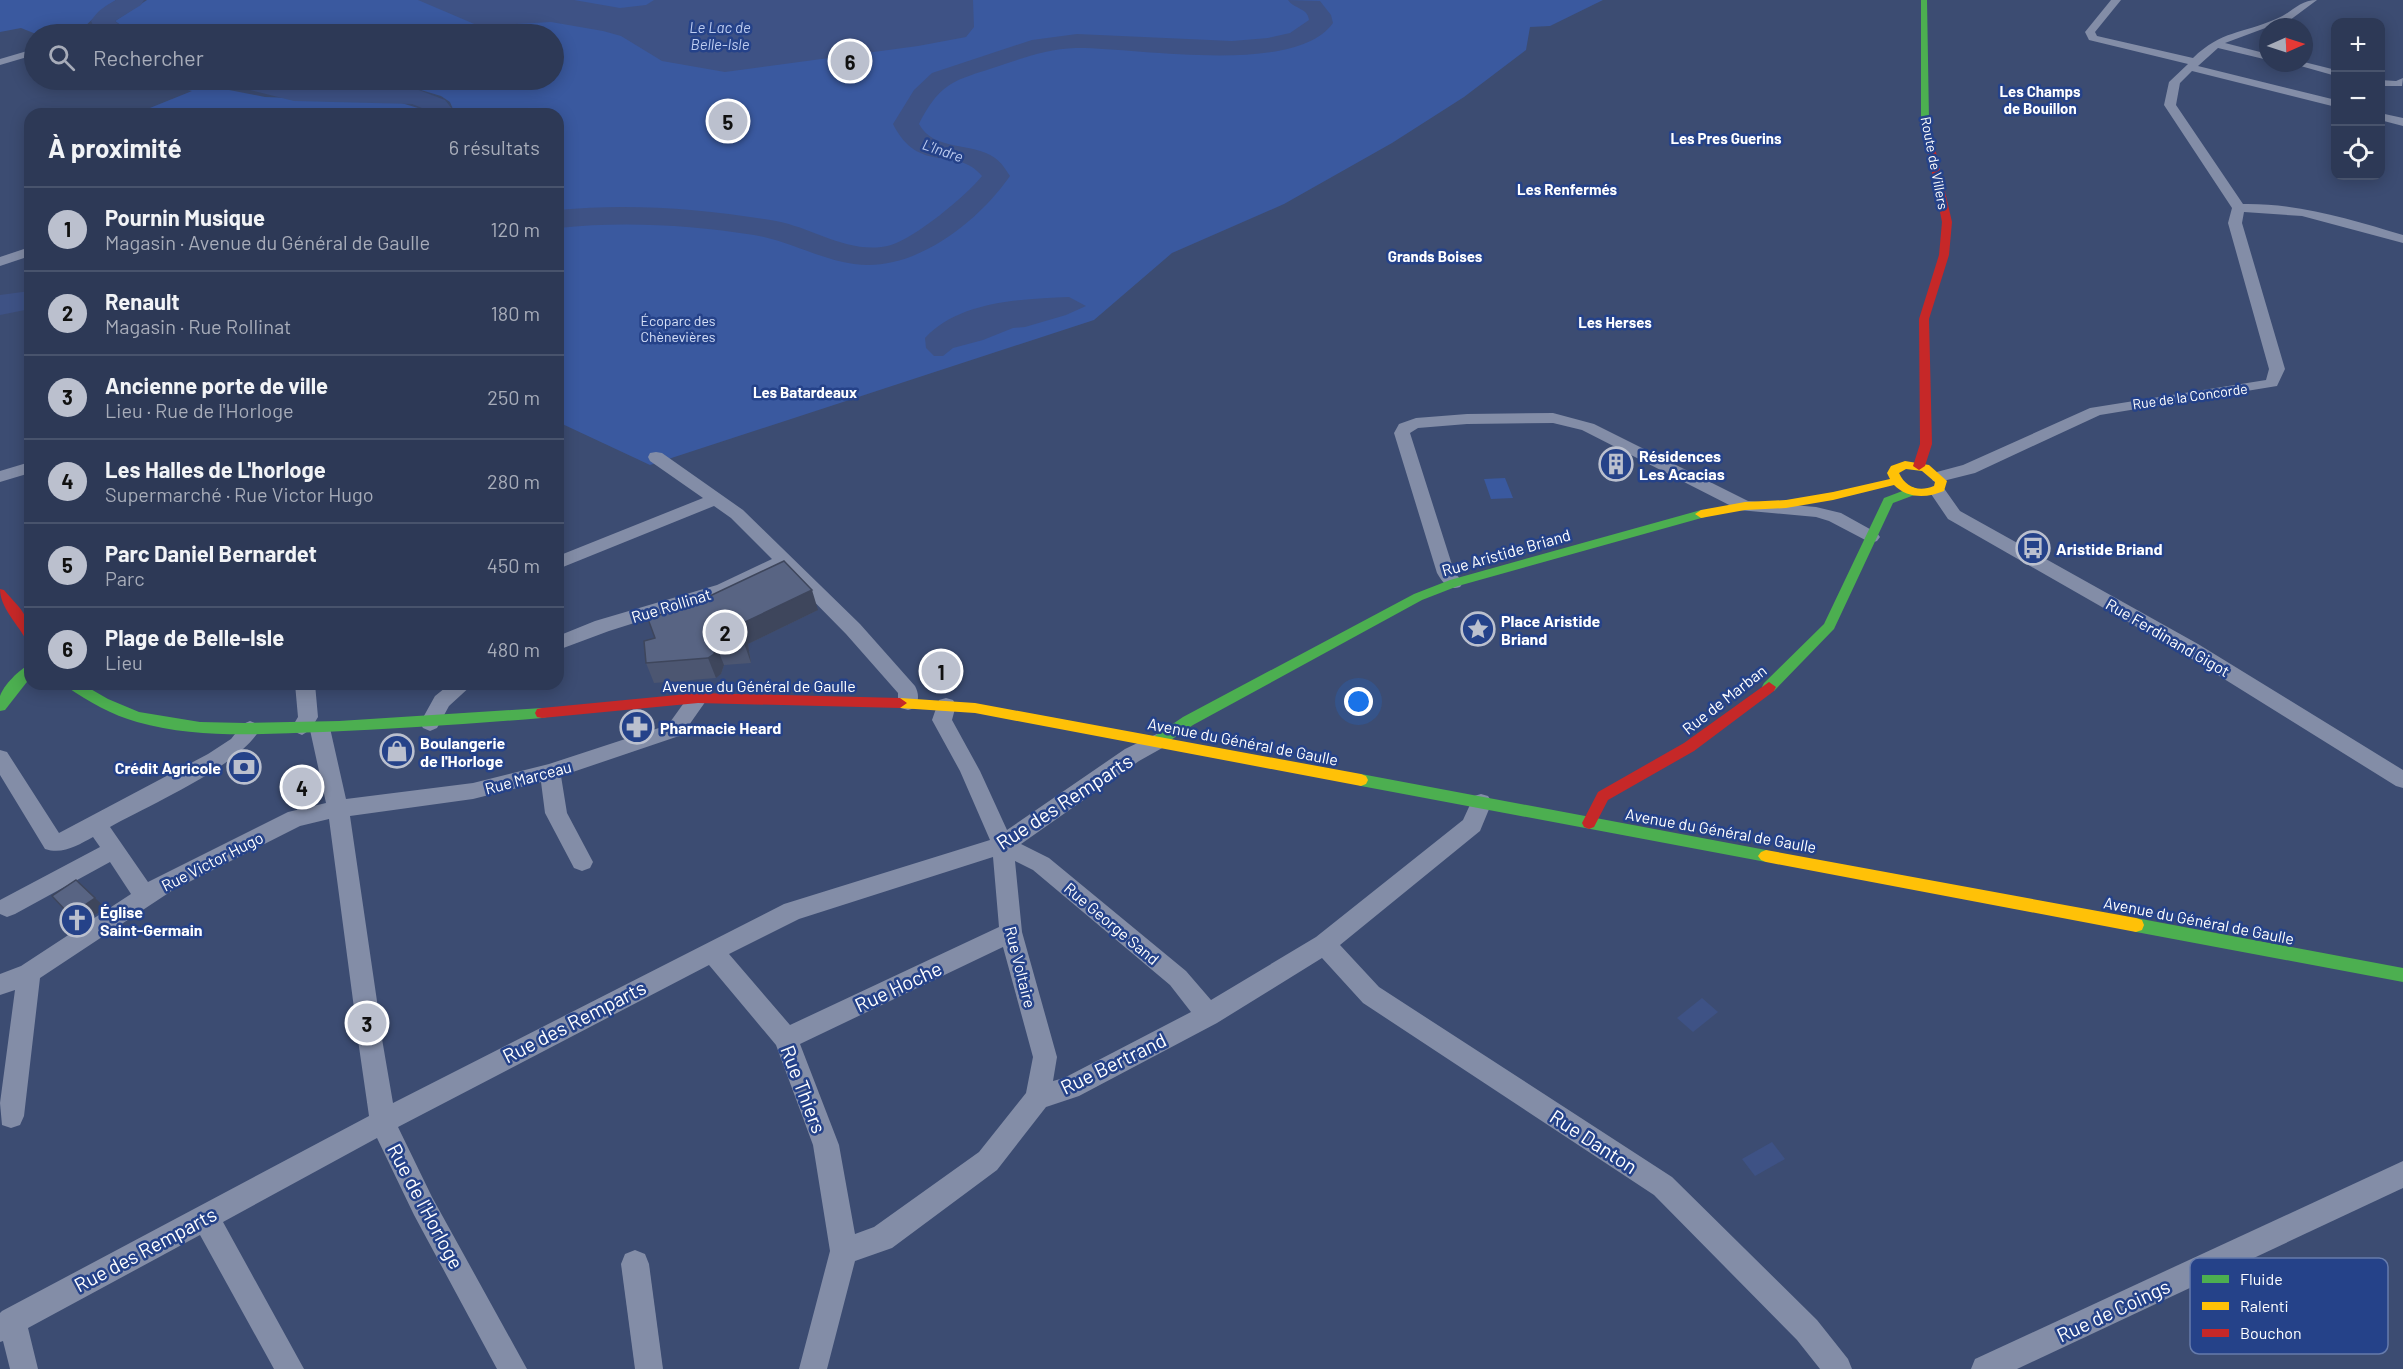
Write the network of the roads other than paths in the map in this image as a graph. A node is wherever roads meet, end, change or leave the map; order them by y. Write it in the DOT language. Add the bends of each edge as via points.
graph roads {
  1 [pos="1924,0"];
  2 [pos="2116,0"];
  3 [pos="2312,0"];
  4 [pos="2216,44"];
  5 [pos="24,55"];
  6 [pos="2259,55"];
  7 [pos="0,56"];
  8 [pos="18,57"];
  9 [pos="0,62"];
  10 [pos="2192,65"];
  11 [pos="2313,67"];
  12 [pos="2332,72"];
  13 [pos="2403,81"];
  14 [pos="2385,83"];
  15 [pos="2331,104"];
  16 [pos="2385,117"];
  17 [pos="2403,122"];
  18 [pos="2239,208"];
  19 [pos="2403,239"];
  20 [pos="24,253"];
  21 [pos="0,262"];
  22 [pos="656,457"];
  23 [pos="1919,466"];
  24 [pos="24,469"];
  25 [pos="0,477"];
  26 [pos="1896,481"];
  27 [pos="1938,484"];
  28 [pos="1913,491"];
  29 [pos="716,499"];
  30 [pos="1745,506"];
  31 [pos="1871,537"];
  32 [pos="564,561"];
  33 [pos="782,561"];
  34 [pos="1454,583"];
  35 [pos="1,596"];
  36 [pos="24,625"];
  37 [pos="564,641"];
  38 [pos="24,676"];
  39 [pos="81,690"];
  40 [pos="306,690"];
  41 [pos="456,690"];
  42 [pos="699,698"];
  43 [pos="908,703"];
  44 [pos="946,705"];
  45 [pos="0,706"];
  46 [pos="430,723"];
  47 [pos="311,728"];
  48 [pos="250,729"];
  49 [pos="1157,742"];
  50 [pos="0,758"];
  51 [pos="550,772"];
  52 [pos="2403,780"];
  53 [pos="1481,802"];
  54 [pos="338,809"];
  55 [pos="1589,823"];
  56 [pos="96,824"];
  57 [pos="1003,845"];
  58 [pos="113,850"];
  59 [pos="582,862"];
  60 [pos="145,896"];
  61 [pos="7,906"];
  62 [pos="1011,932"];
  63 [pos="1324,944"];
  64 [pos="712,951"];
  65 [pos="29,973"];
  66 [pos="2403,975"];
  67 [pos="0,985"];
  68 [pos="1208,1015"];
  69 [pos="786,1039"];
  70 [pos="1038,1098"];
  71 [pos="11,1116"];
  72 [pos="382,1122"];
  73 [pos="2403,1174"];
  74 [pos="205,1216"];
  75 [pos="844,1251"];
  76 [pos="2223,1258"];
  77 [pos="635,1264"];
  78 [pos="2190,1273"];
  79 [pos="6,1324"];
  80 [pos="24,1369"];
  81 [pos="290,1369"];
  82 [pos="513,1369"];
  83 [pos="649,1369"];
  84 [pos="813,1369"];
  85 [pos="1838,1369"];
  86 [pos="1985,1369"];
  1 -- 23 [label="main road, Route de Villers" via="1925,120 1947,222 1944,255 1924,319 1926,444"];
  2 -- 10 [label="street" via="2090,32 2093,38"];
  3 -- 4 [label="street" via="2282,21"];
  4 -- 6 [label="street"];
  4 -- 10 [label="street"];
  5 -- 8 [label="street"];
  7 -- 8 [label="street"];
  8 -- 9 [label="street"];
  10 -- 15 [label="street"];
  10 -- 18 [label="street" via="2175,82 2170,105"];
  11 -- 12 [label="street"];
  13 -- 14 [label="street"];
  16 -- 17 [label="street"];
  18 -- 19 [label="street" via="2293,211"];
  18 -- 27 [label="street, Rue de la Concorde" via="2235,223 2277,369 2272,382 2096,411"];
  20 -- 21 [label="street"];
  22 -- 29 [label="street"];
  23 -- 26 [label="main road" via="1895,469"];
  23 -- 27 [label="main road"];
  24 -- 25 [label="street"];
  26 -- 28 [label="main road"];
  26 -- 30 [label="main road, Rue Aristide Briand" via="1786,504"];
  27 -- 28 [label="main road" via="1926,493"];
  27 -- 52 [label="street, Rue Ferdinand Gigot" via="1954,515 2192,649"];
  28 -- 31 [label="main road, Rue de Marban" via="1888,501"];
  29 -- 32 [label="street"];
  29 -- 33 [label="street"];
  30 -- 31 [label="street" via="1816,512 1835,517"];
  30 -- 34 [label="main road, Rue Aristide Briand" via="1682,518"];
  30 -- 34 [label="street" via="1588,428 1553,418 1416,423 1405,427 1402,433 1446,573"];
  31 -- 55 [label="main road, Rue de Marban" via="1829,626 1767,690 1689,747 1603,796"];
  33 -- 37 [label="street, Rue Rollinat" via="723,589"];
  33 -- 43 [label="street" via="853,629 908,691"];
  34 -- 49 [label="main road, Rue Aristide Briand" via="1418,597 1188,721"];
  35 -- 36 [label="main road"];
  38 -- 45 [label="main road"];
  39 -- 48 [label="main road, Avenue du Général de Gaulle" via="99,702 138,717"];
  40 -- 47 [label="street"];
  41 -- 46 [label="street" via="442,701"];
  42 -- 43 [label="main road, Avenue du Général de Gaulle"];
  42 -- 46 [label="main road, Avenue du Général de Gaulle"];
  42 -- 51 [label="street, Rue Marceau" via="675,730"];
  43 -- 44 [label="main road, Avenue du Général de Gaulle"];
  44 -- 49 [label="main road, Avenue du Général de Gaulle"];
  44 -- 57 [label="street, Rue Voltaire" via="942,720"];
  46 -- 47 [label="main road, Avenue du Général de Gaulle"];
  47 -- 48 [label="main road, Avenue du Général de Gaulle"];
  47 -- 54 [label="street, Rue de l'Horloge"];
  48 -- 56 [label="street" via="238,744 215,760"];
  49 -- 53 [label="main road, Avenue du Général de Gaulle"];
  49 -- 57 [label="street, Rue des Remparts" via="1132,755"];
  50 -- 56 [label="street" via="53,843 67,841"];
  51 -- 54 [label="street, Rue Marceau" via="473,791"];
  51 -- 59 [label="street" via="556,813"];
  53 -- 55 [label="main road, Avenue du Général de Gaulle"];
  53 -- 63 [label="street, Rue Bertrand" via="1472,825"];
  54 -- 60 [label="street, Rue Victor Hugo" via="296,818"];
  54 -- 72 [label="street, Rue de l'Horloge"];
  55 -- 66 [label="main road, Avenue du Général de Gaulle"];
  56 -- 58 [label="street"];
  57 -- 62 [label="street, Rue Voltaire"];
  57 -- 64 [label="street, Rue des Remparts" via="792,911"];
  57 -- 68 [label="street, Rue George Sand" via="1041,864 1178,978"];
  58 -- 60 [label="street"];
  58 -- 61 [label="street"];
  60 -- 65 [label="street, Rue Victor Hugo"];
  62 -- 69 [label="street, Rue Hoche"];
  62 -- 70 [label="street, Rue Voltaire" via="1045,1057"];
  63 -- 68 [label="street, Rue Bertrand"];
  63 -- 85 [label="street, Rue Danton" via="1371,995 1663,1186 1807,1330"];
  64 -- 69 [label="street, Rue Thiers"];
  64 -- 72 [label="street, Rue des Remparts"];
  65 -- 67 [label="street, Rue Victor Hugo"];
  65 -- 71 [label="street"];
  68 -- 70 [label="street, Rue Bertrand" via="1071,1088"];
  69 -- 75 [label="street, Rue Thiers" via="826,1145"];
  70 -- 75 [label="street" via="988,1161 882,1238"];
  72 -- 74 [label="street, Rue des Remparts"];
  72 -- 82 [label="street, Rue de l'Horloge" via="423,1206"];
  73 -- 76 [label="street, Rue de Coings"];
  74 -- 79 [label="street, Rue des Remparts"];
  74 -- 81 [label="street"];
  75 -- 84 [label="street"];
  77 -- 83 [label="street"];
  78 -- 86 [label="street, Rue de Coings"];
  79 -- 80 [label="street"];
}
